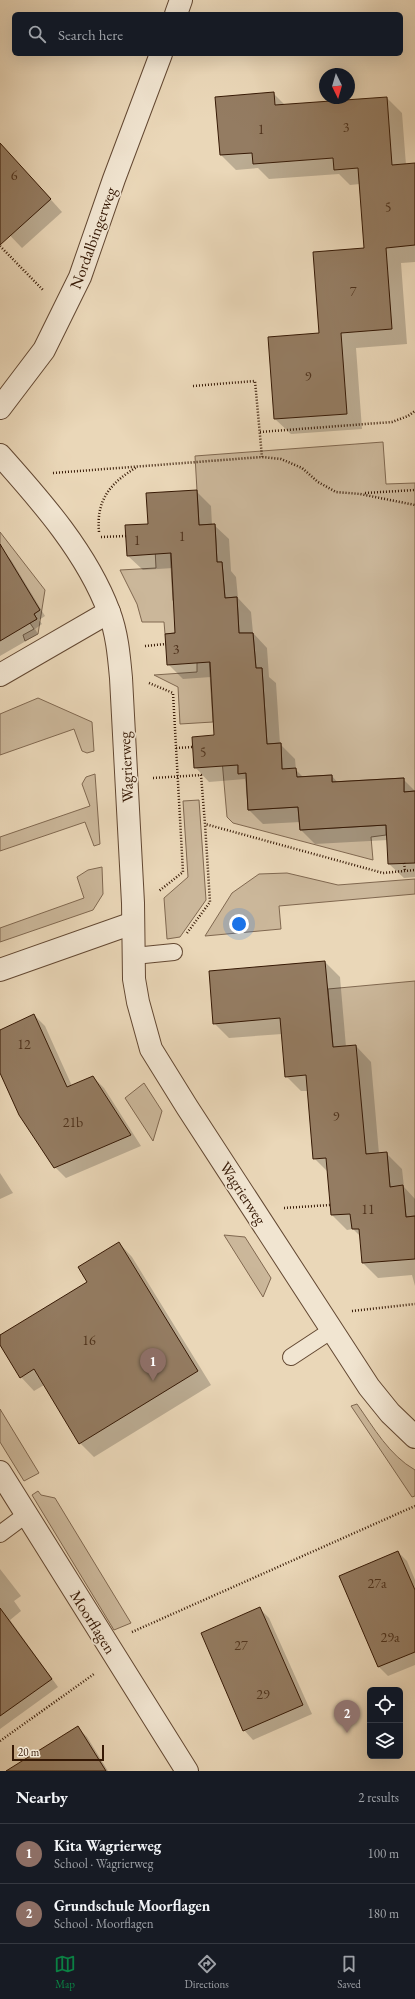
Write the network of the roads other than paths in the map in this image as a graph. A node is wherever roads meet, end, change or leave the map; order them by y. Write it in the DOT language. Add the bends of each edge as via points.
graph roads {
  1 [pos="181,0"];
  2 [pos="177,12"];
  3 [pos="160,56"];
  4 [pos="0,408"];
  5 [pos="0,455"];
  6 [pos="109,612"];
  7 [pos="0,675"];
  8 [pos="133,918"];
  9 [pos="174,952"];
  10 [pos="134,956"];
  11 [pos="0,970"];
  12 [pos="330,1327"];
  13 [pos="290,1357"];
  14 [pos="415,1437"];
  15 [pos="0,1472"];
  16 [pos="27,1514"];
  17 [pos="0,1534"];
  18 [pos="187,1771"];
  1 -- 2 [label="street"];
  3 -- 4 [label="street, Nordalbingerweg" via="80,277 44,350"];
  5 -- 6 [label="street, Wagrierweg" via="69,539 89,571"];
  6 -- 7 [label="street"];
  6 -- 8 [label="street, Wagrierweg" via="118,648 120,670"];
  8 -- 10 [label="street, Wagrierweg"];
  8 -- 11 [label="street"];
  9 -- 10 [label="lane"];
  10 -- 12 [label="street, Wagrierweg" via="138,1002 151,1050"];
  12 -- 13 [label="lane"];
  12 -- 14 [label="street, Wagrierweg" via="369,1387 390,1413"];
  15 -- 16 [label="street, Moorflagen"];
  16 -- 17 [label="lane"];
  16 -- 18 [label="street, Moorflagen"];
}
